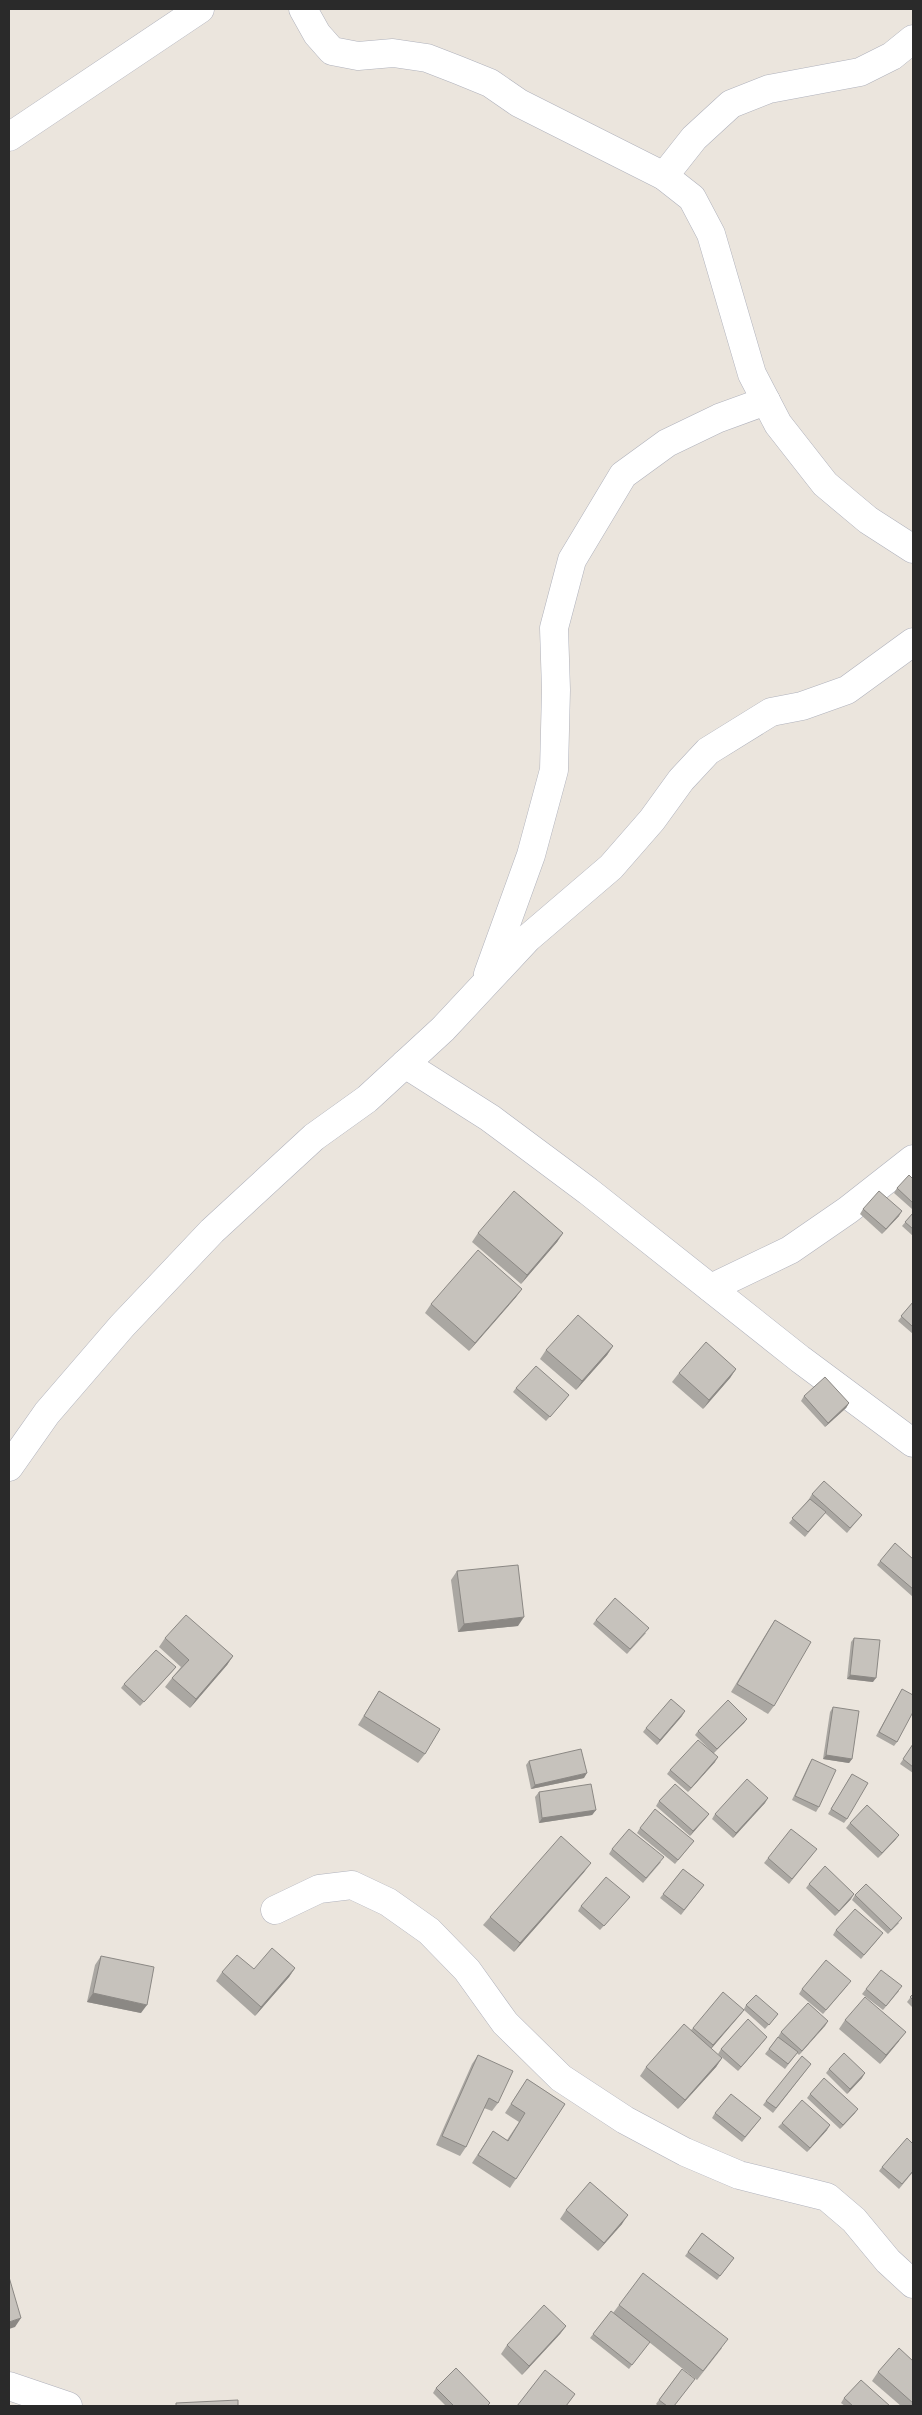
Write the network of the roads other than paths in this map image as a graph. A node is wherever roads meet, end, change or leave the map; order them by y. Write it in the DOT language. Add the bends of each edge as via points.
graph roads {
  1 [pos="200,9"];
  2 [pos="303,9"];
  3 [pos="913,39"];
  4 [pos="9,137"];
  5 [pos="664,176"];
  6 [pos="766,401"];
  7 [pos="913,549"];
  8 [pos="913,642"];
  9 [pos="484,985"];
  10 [pos="405,1064"];
  11 [pos="913,1159"];
  12 [pos="711,1288"];
  13 [pos="913,1442"];
  14 [pos="9,1467"];
  15 [pos="275,1910"];
  16 [pos="913,2284"];
  17 [pos="9,2386"];
  18 [pos="68,2406"];
  1 -- 4 [label="street"];
  2 -- 5 [label="street" via="317,34 332,51 358,56 393,53 427,58 490,83 519,103"];
  3 -- 5 [label="street" via="892,56 860,72 769,89 731,104 694,138"];
  5 -- 6 [label="street" via="692,198 711,234 752,374"];
  6 -- 7 [label="street" via="778,424 825,484 868,520"];
  6 -- 9 [label="street" via="719,418 667,443 623,475 572,560 554,628 554,770 531,855"];
  8 -- 9 [label="street" via="847,690 802,706 771,712 708,751 611,867 528,938"];
  9 -- 10 [label="street"];
  10 -- 12 [label="street" via="490,1118"];
  10 -- 14 [label="street" via="367,1098 314,1137 212,1231 122,1326 47,1413"];
  11 -- 12 [label="street" via="790,1250"];
  12 -- 13 [label="street" via="800,1359"];
  15 -- 16 [label="street" via="319,1889 352,1885 388,1902 429,1931 467,1970 505,2023 561,2078 625,2120 685,2152 739,2175 827,2197 854,2220 888,2261"];
  17 -- 18 [label="street"];
}
